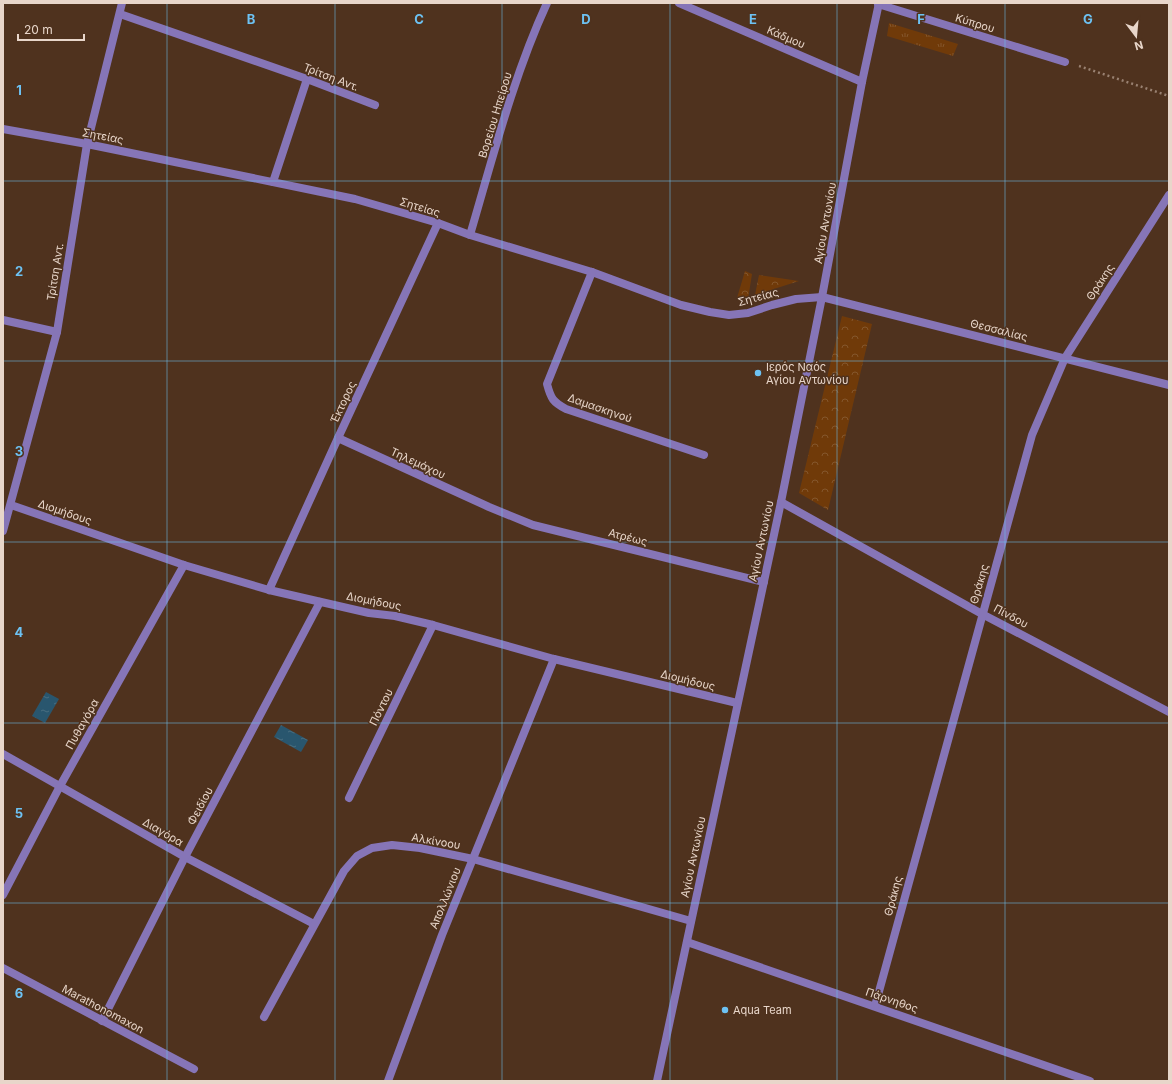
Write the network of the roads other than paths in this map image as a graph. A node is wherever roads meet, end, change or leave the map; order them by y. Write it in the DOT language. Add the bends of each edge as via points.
graph roads {
  1 [pos="122,3"];
  2 [pos="547,3"];
  3 [pos="679,3"];
  4 [pos="878,4"];
  5 [pos="120,14"];
  6 [pos="1065,62"];
  7 [pos="307,79"];
  8 [pos="862,82"];
  9 [pos="375,105"];
  10 [pos="3,129"];
  11 [pos="87,144"];
  12 [pos="273,182"];
  13 [pos="1169,195"];
  14 [pos="438,224"];
  15 [pos="470,235"];
  16 [pos="592,272"];
  17 [pos="822,297"];
  18 [pos="3,320"];
  19 [pos="57,332"];
  20 [pos="1065,358"];
  21 [pos="1169,385"];
  22 [pos="338,438"];
  23 [pos="704,455"];
  24 [pos="781,502"];
  25 [pos="11,505"];
  26 [pos="489,507"];
  27 [pos="3,531"];
  28 [pos="184,565"];
  29 [pos="764,582"];
  30 [pos="269,590"];
  31 [pos="320,602"];
  32 [pos="982,614"];
  33 [pos="433,625"];
  34 [pos="554,659"];
  35 [pos="737,703"];
  36 [pos="1169,712"];
  37 [pos="3,754"];
  38 [pos="60,786"];
  39 [pos="349,798"];
  40 [pos="185,857"];
  41 [pos="473,859"];
  42 [pos="3,895"];
  43 [pos="691,921"];
  44 [pos="314,924"];
  45 [pos="687,942"];
  46 [pos="3,968"];
  47 [pos="875,1006"];
  48 [pos="264,1016"];
  49 [pos="102,1021"];
  50 [pos="194,1069"];
  51 [pos="388,1081"];
  52 [pos="657,1081"];
  53 [pos="1090,1081"];
  1 -- 5 [label="street, Τρίτση Αντ."];
  2 -- 15 [label="street, Βορείου Ηπείρου" via="533,32 513,92"];
  3 -- 8 [label="street, Κάδμου"];
  4 -- 6 [label="street, Κύπρου"];
  4 -- 8 [label="street, Αγίου Αντωνίου"];
  5 -- 7 [label="street, Τρίτση Αντ."];
  5 -- 11 [label="street, Τρίτση Αντ."];
  7 -- 9 [label="street, Τρίτση Αντ."];
  7 -- 12 [label="street"];
  8 -- 17 [label="street, Αγίου Αντωνίου"];
  10 -- 11 [label="street, Σητείας"];
  11 -- 12 [label="street, Σητείας"];
  11 -- 19 [label="street, Τρίτση Αντ."];
  12 -- 14 [label="street, Σητείας" via="355,199"];
  13 -- 20 [label="street, Θράκης"];
  14 -- 15 [label="street, Σητείας"];
  14 -- 22 [label="street, Έκτορος"];
  15 -- 16 [label="street, Σητείας"];
  16 -- 17 [label="street, Σητείας" via="680,304 730,315 748,313 796,299"];
  16 -- 23 [label="street, Δαμασκηνού" via="548,384 550,396 556,404 566,409"];
  17 -- 20 [label="street, Θεσσαλίας"];
  17 -- 24 [label="street, Αγίου Αντωνίου"];
  18 -- 19 [label="street"];
  19 -- 25 [label="street, Τρίτση Αντ."];
  20 -- 21 [label="street, Θεσσαλίας"];
  20 -- 32 [label="street, Θράκης" via="1032,435"];
  22 -- 26 [label="street, Τηλεμάχου"];
  22 -- 30 [label="street, Έκτορος"];
  24 -- 29 [label="street, Αγίου Αντωνίου"];
  24 -- 32 [label="street, Πίνδου"];
  25 -- 27 [label="street, Τρίτση Αντ."];
  25 -- 28 [label="street, Διομήδους"];
  26 -- 29 [label="street, Ατρέως" via="533,525"];
  28 -- 30 [label="street, Διομήδους"];
  28 -- 38 [label="street, Πυθαγόρα"];
  29 -- 35 [label="street, Αγίου Αντωνίου"];
  30 -- 31 [label="street, Διομήδους"];
  31 -- 33 [label="street, Διομήδους"];
  31 -- 40 [label="street, Φειδίου"];
  32 -- 36 [label="street, Πίνδου"];
  32 -- 47 [label="street, Θράκης"];
  33 -- 34 [label="street, Διομήδους"];
  33 -- 39 [label="street, Πόντου"];
  34 -- 35 [label="street, Διομήδους"];
  34 -- 41 [label="street, Απολλώνιου"];
  35 -- 43 [label="street, Αγίου Αντωνίου"];
  37 -- 38 [label="street, Διαγόρα"];
  38 -- 40 [label="street, Διαγόρα"];
  38 -- 42 [label="street, Πυθαγόρα"];
  40 -- 44 [label="street, Διαγόρα"];
  40 -- 49 [label="street, Φειδίου"];
  41 -- 43 [label="street, Αλκίνοου"];
  41 -- 44 [label="street, Αλκίνοου" via="420,848 392,845 372,848 357,856 344,871"];
  41 -- 51 [label="street, Απολλώνιου"];
  43 -- 45 [label="street, Αγίου Αντωνίου"];
  44 -- 48 [label="street, Αλκίνοου"];
  45 -- 47 [label="street, Πάρνηθος"];
  45 -- 52 [label="street, Αγίου Αντωνίου"];
  46 -- 49 [label="street, Marathonomaxon"];
  47 -- 53 [label="street, Πάρνηθος"];
  49 -- 50 [label="street, Marathonomaxon"];
}
